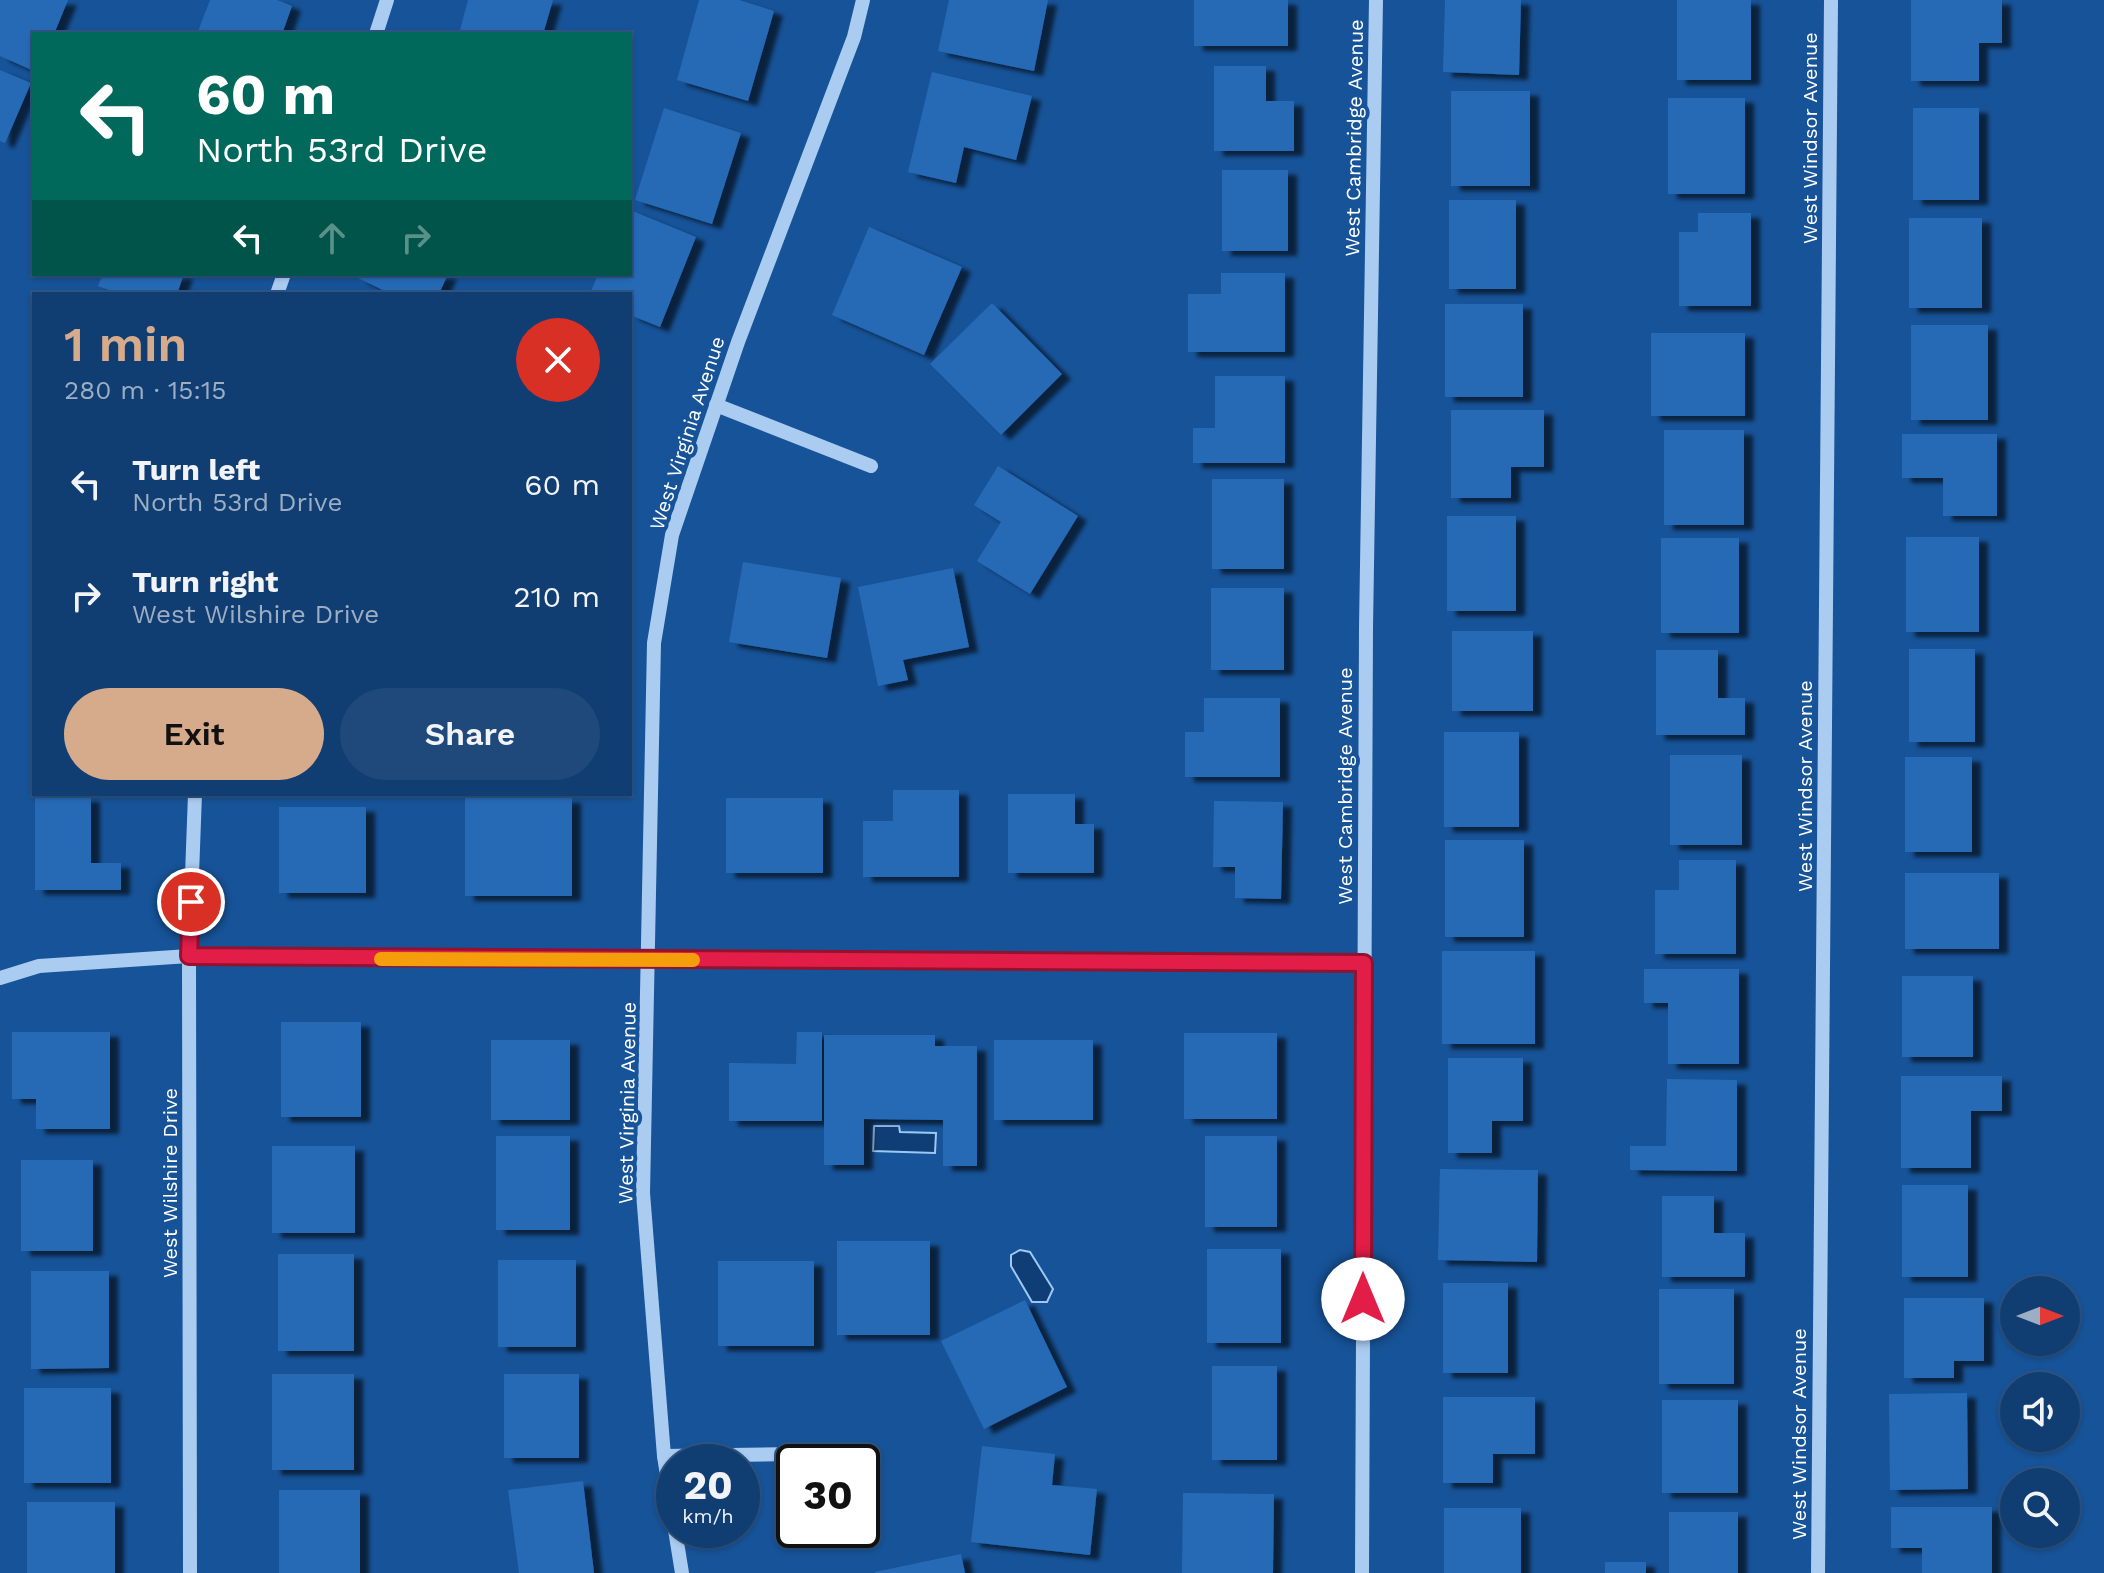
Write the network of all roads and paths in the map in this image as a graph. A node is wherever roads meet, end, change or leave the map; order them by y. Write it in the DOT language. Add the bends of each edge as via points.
graph roads {
  1 [pos="387,0"];
  2 [pos="863,0"];
  3 [pos="1376,0"];
  4 [pos="1831,0"];
  5 [pos="377,32"];
  6 [pos="716,405"];
  7 [pos="871,466"];
  8 [pos="195,796"];
  9 [pos="189,956"];
  10 [pos="649,960"];
  11 [pos="1364,963"];
  12 [pos="0,978"];
  13 [pos="663,1444"];
  14 [pos="678,1548"];
  15 [pos="190,1573"];
  16 [pos="682,1573"];
  17 [pos="1362,1573"];
  18 [pos="1818,1573"];
  1 -- 5 [label="street"];
  2 -- 6 [label="street, West Virginia Avenue" via="854,37"];
  3 -- 11 [label="street, West Cambridge Avenue"];
  4 -- 18 [label="street, West Windsor Avenue"];
  6 -- 7 [label="street"];
  6 -- 10 [label="street, West Virginia Avenue" via="672,535 654,643"];
  8 -- 9 [label="street, West Wilshire Drive"];
  9 -- 10 [label="street"];
  9 -- 12 [label="street" via="39,966"];
  9 -- 15 [label="street, West Wilshire Drive"];
  10 -- 11 [label="street"];
  10 -- 13 [label="street, West Virginia Avenue" via="643,1193"];
  11 -- 17 [label="street, West Cambridge Avenue"];
  14 -- 16 [label="street"];
}
